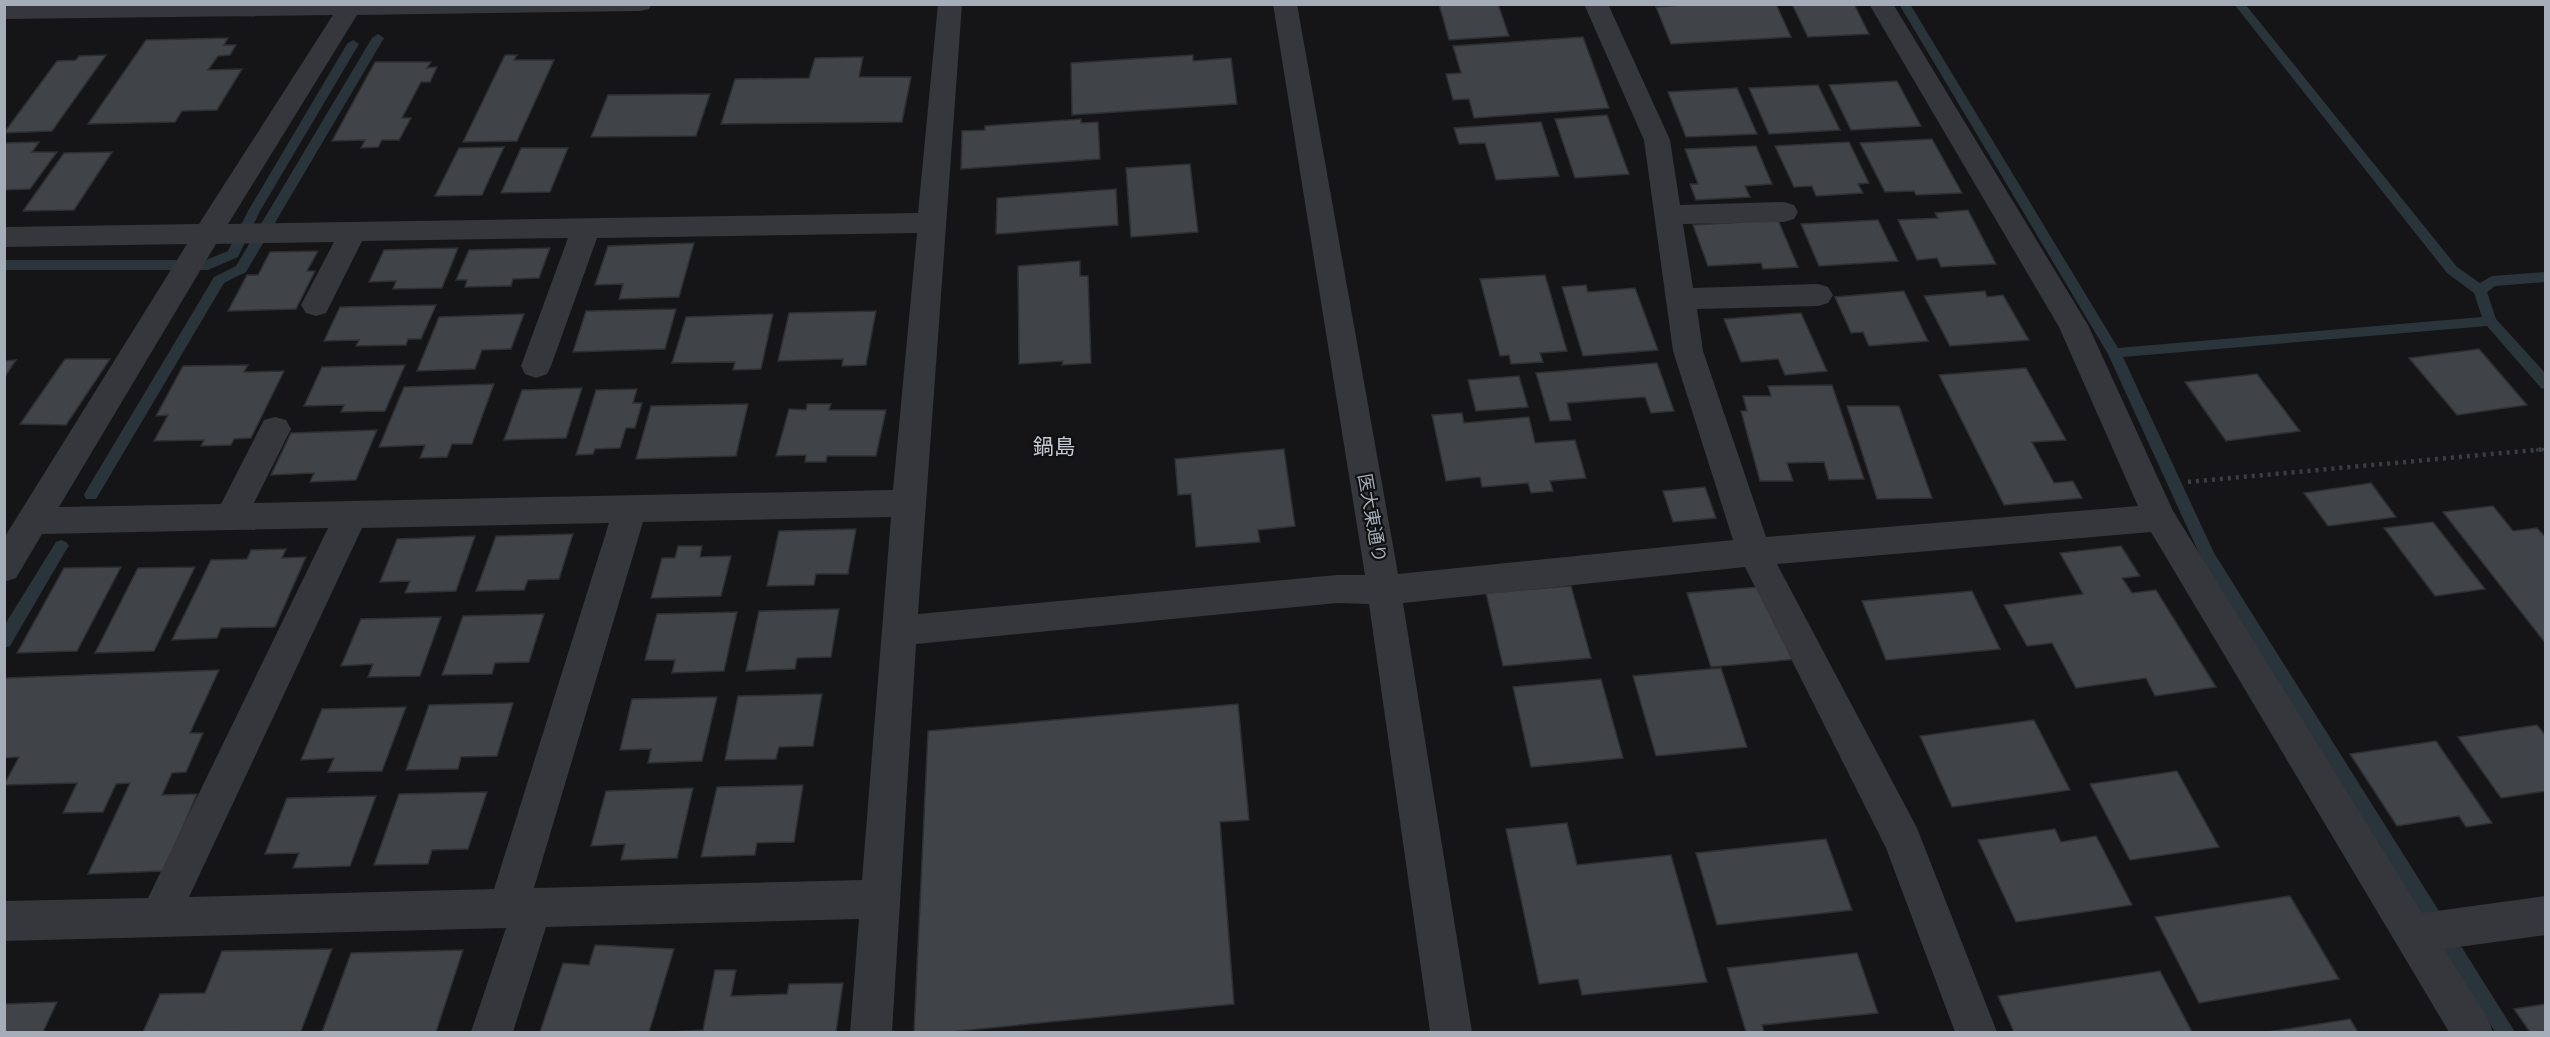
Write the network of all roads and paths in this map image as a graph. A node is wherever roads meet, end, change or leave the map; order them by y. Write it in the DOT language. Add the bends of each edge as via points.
graph roads {
  1 [pos="640,4"];
  2 [pos="950,4"];
  3 [pos="1285,4"];
  4 [pos="1596,4"];
  5 [pos="1881,4"];
  6 [pos="351,6"];
  7 [pos="4,12"];
  8 [pos="1784,212"];
  9 [pos="1668,215"];
  10 [pos="930,223"];
  11 [pos="586,228"];
  12 [pos="353,232"];
  13 [pos="4,237"];
  14 [pos="211,240"];
  15 [pos="1818,295"];
  16 [pos="1681,299"];
  17 [pos="316,304"];
  18 [pos="536,366"];
  19 [pos="274,429"];
  20 [pos="2546,449"];
  21 [pos="2196,480"];
  22 [pos="908,503"];
  23 [pos="630,509"];
  24 [pos="352,514"];
  25 [pos="231,517"];
  26 [pos="2160,519"];
  27 [pos="33,521"];
  28 [pos="1754,552"];
  29 [pos="4,568"];
  30 [pos="1384,590"];
  31 [pos="898,631"];
  32 [pos="880,899"];
  33 [pos="520,908"];
  34 [pos="2546,915"];
  35 [pos="159,917"];
  36 [pos="4,921"];
  37 [pos="2418,933"];
  38 [pos="492,1032"];
  39 [pos="871,1032"];
  40 [pos="1451,1032"];
  41 [pos="1976,1032"];
  42 [pos="2472,1032"];
  1 -- 6 [label="street"];
  2 -- 10 [label="street"];
  3 -- 30 [label="street, 医大東通り"];
  4 -- 9 [label="street" via="1657,140"];
  5 -- 26 [label="street" via="2073,326"];
  6 -- 7 [label="street"];
  6 -- 14 [label="street"];
  8 -- 9 [label="street"];
  9 -- 16 [label="street"];
  10 -- 11 [label="street"];
  10 -- 22 [label="street"];
  11 -- 12 [label="street"];
  11 -- 18 [label="street"];
  12 -- 14 [label="street" via="280,233"];
  12 -- 17 [label="street"];
  13 -- 14 [label="street"];
  14 -- 27 [label="street" via="181,279"];
  15 -- 16 [label="street"];
  16 -- 28 [label="street" via="1688,351"];
  19 -- 25 [label="street"];
  20 -- 21 [label="path"];
  22 -- 23 [label="street"];
  22 -- 31 [label="street"];
  23 -- 24 [label="street"];
  23 -- 33 [label="street"];
  24 -- 25 [label="street"];
  24 -- 35 [label="street"];
  25 -- 27 [label="street"];
  26 -- 28 [label="street"];
  26 -- 37 [label="street"];
  27 -- 29 [label="street"];
  28 -- 30 [label="street"];
  28 -- 41 [label="street" via="1903,841"];
  30 -- 31 [label="street" via="1337,589"];
  30 -- 40 [label="street, 医大東通り"];
  31 -- 32 [label="street"];
  32 -- 33 [label="street"];
  32 -- 39 [label="street"];
  33 -- 35 [label="street"];
  33 -- 38 [label="street"];
  34 -- 37 [label="street"];
  35 -- 36 [label="street"];
  37 -- 42 [label="street"];
}
